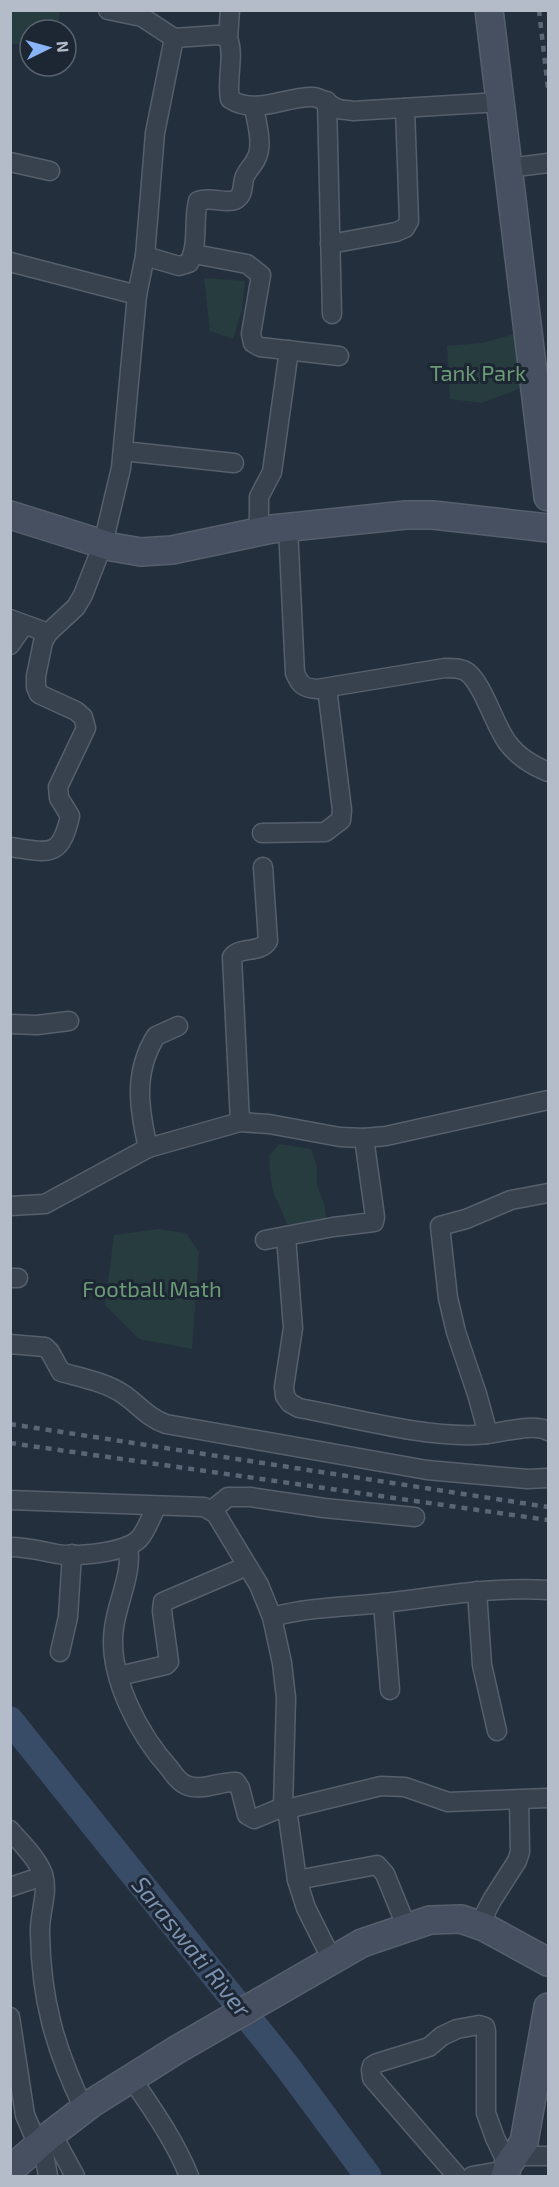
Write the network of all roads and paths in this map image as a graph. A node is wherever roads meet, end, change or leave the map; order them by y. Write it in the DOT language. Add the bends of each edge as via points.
graph roads {
  1 [pos="108,10"];
  2 [pos="230,10"];
  3 [pos="489,10"];
  4 [pos="174,38"];
  5 [pos="228,38"];
  6 [pos="327,101"];
  7 [pos="500,102"];
  8 [pos="254,107"];
  9 [pos="405,108"];
  10 [pos="10,162"];
  11 [pos="549,163"];
  12 [pos="508,168"];
  13 [pos="50,171"];
  14 [pos="330,244"];
  15 [pos="194,254"];
  16 [pos="145,256"];
  17 [pos="10,262"];
  18 [pos="137,295"];
  19 [pos="332,315"];
  20 [pos="289,350"];
  21 [pos="339,356"];
  22 [pos="123,451"];
  23 [pos="234,463"];
  24 [pos="549,497"];
  25 [pos="10,515"];
  26 [pos="288,527"];
  27 [pos="549,528"];
  28 [pos="258,531"];
  29 [pos="103,544"];
  30 [pos="17,622"];
  31 [pos="48,633"];
  32 [pos="10,645"];
  33 [pos="327,688"];
  34 [pos="549,772"];
  35 [pos="262,833"];
  36 [pos="10,847"];
  37 [pos="263,867"];
  38 [pos="69,1020"];
  39 [pos="10,1024"];
  40 [pos="178,1026"];
  41 [pos="549,1100"];
  42 [pos="240,1122"];
  43 [pos="364,1138"];
  44 [pos="148,1148"];
  45 [pos="549,1193"];
  46 [pos="10,1206"];
  47 [pos="286,1236"];
  48 [pos="265,1240"];
  49 [pos="10,1344"];
  50 [pos="549,1431"];
  51 [pos="488,1434"];
  52 [pos="549,1478"];
  53 [pos="10,1500"];
  54 [pos="157,1506"];
  55 [pos="212,1510"];
  56 [pos="415,1517"];
  57 [pos="10,1546"];
  58 [pos="128,1547"];
  59 [pos="72,1554"];
  60 [pos="247,1566"];
  61 [pos="549,1590"];
  62 [pos="477,1591"];
  63 [pos="383,1603"];
  64 [pos="272,1617"];
  65 [pos="60,1652"];
  66 [pos="119,1676"];
  67 [pos="390,1690"];
  68 [pos="497,1731"];
  69 [pos="549,1798"];
  70 [pos="519,1800"];
  71 [pos="285,1808"];
  72 [pos="10,1830"];
  73 [pos="44,1876"];
  74 [pos="297,1880"];
  75 [pos="10,1887"];
  76 [pos="479,1925"];
  77 [pos="407,1928"];
  78 [pos="332,1959"];
  79 [pos="549,1962"];
  80 [pos="549,2007"];
  81 [pos="10,2017"];
  82 [pos="14,2069"];
  83 [pos="132,2079"];
  84 [pos="84,2109"];
  85 [pos="47,2138"];
  86 [pos="549,2156"];
  87 [pos="509,2167"];
  88 [pos="10,2170"];
  89 [pos="182,2175"];
  90 [pos="48,2176"];
  91 [pos="75,2176"];
  92 [pos="457,2176"];
  93 [pos="472,2176"];
  1 -- 4 [label="street" via="142,17"];
  2 -- 5 [label="street"];
  3 -- 7 [label="main road"];
  4 -- 5 [label="street"];
  4 -- 16 [label="street" via="155,133"];
  5 -- 8 [label="street" via="230,99 240,106"];
  6 -- 8 [label="street" via="315,97"];
  6 -- 9 [label="street" via="353,111"];
  6 -- 14 [label="street"];
  7 -- 9 [label="street"];
  7 -- 12 [label="main road"];
  8 -- 15 [label="street" via="257,158 247,172 239,198 198,201"];
  9 -- 14 [label="street" via="409,221 396,232"];
  10 -- 13 [label="street"];
  11 -- 12 [label="street"];
  12 -- 24 [label="main road"];
  14 -- 19 [label="street"];
  15 -- 16 [label="street" via="189,263 179,266"];
  15 -- 20 [label="street" via="256,269 261,284 251,334 253,343"];
  16 -- 18 [label="street"];
  17 -- 18 [label="street"];
  18 -- 22 [label="street"];
  20 -- 21 [label="street"];
  20 -- 28 [label="street" via="272,472 258,504"];
  22 -- 23 [label="street"];
  22 -- 29 [label="street"];
  25 -- 29 [label="main road"];
  26 -- 27 [label="main road" via="433,515"];
  26 -- 28 [label="main road"];
  26 -- 33 [label="street" via="295,673 306,688"];
  28 -- 29 [label="main road" via="172,550 141,552"];
  29 -- 31 [label="street" via="76,607"];
  30 -- 31 [label="street"];
  30 -- 32 [label="street"];
  31 -- 36 [label="street" via="36,687 47,699 76,711 86,728 58,788 59,798 70,816 61,843 48,852"];
  33 -- 34 [label="street" via="445,668 466,671 475,680 507,742 530,764"];
  33 -- 35 [label="street" via="340,820 325,832"];
  37 -- 42 [label="street" via="267,944 236,952 232,957"];
  38 -- 39 [label="street"];
  40 -- 44 [label="street" via="156,1035 140,1077 140,1116"];
  41 -- 43 [label="street"];
  42 -- 43 [label="street"];
  42 -- 44 [label="street"];
  43 -- 47 [label="street" via="374,1222"];
  44 -- 46 [label="street" via="45,1204"];
  45 -- 51 [label="street" via="512,1200 440,1226 448,1298"];
  47 -- 48 [label="street"];
  47 -- 51 [label="street" via="293,1328 284,1386 290,1403 412,1430"];
  49 -- 52 [label="street" via="45,1347 61,1372 109,1386 166,1424 427,1470"];
  50 -- 51 [label="street" via="538,1427"];
  53 -- 54 [label="street"];
  54 -- 55 [label="street"];
  54 -- 58 [label="street" via="140,1538"];
  55 -- 56 [label="street" via="228,1497 250,1497"];
  55 -- 60 [label="street"];
  57 -- 59 [label="street"];
  58 -- 59 [label="street"];
  58 -- 66 [label="street" via="129,1562 114,1628"];
  59 -- 65 [label="street" via="68,1617"];
  60 -- 64 [label="street"];
  60 -- 66 [label="street" via="163,1602 169,1662"];
  61 -- 62 [label="street"];
  62 -- 63 [label="street"];
  62 -- 68 [label="street" via="481,1658"];
  63 -- 64 [label="street" via="319,1607"];
  63 -- 67 [label="street"];
  64 -- 71 [label="street" via="286,1698"];
  66 -- 71 [label="street" via="142,1734 183,1784 196,1787 236,1782 247,1815 254,1819"];
  69 -- 70 [label="street"];
  70 -- 71 [label="street" via="448,1802 395,1786 381,1786"];
  70 -- 76 [label="street" via="520,1852"];
  71 -- 74 [label="street"];
  72 -- 73 [label="street"];
  73 -- 75 [label="street"];
  73 -- 84 [label="street" via="40,1931 47,2009 66,2072"];
  74 -- 77 [label="street" via="377,1865 385,1874"];
  74 -- 78 [label="street" via="306,1908"];
  76 -- 77 [label="main road" via="461,1919 430,1920"];
  76 -- 79 [label="main road"];
  77 -- 78 [label="main road" via="362,1943"];
  78 -- 83 [label="main road"];
  80 -- 87 [label="main road" via="524,2142"];
  81 -- 82 [label="street"];
  82 -- 85 [label="street" via="34,2136"];
  83 -- 84 [label="main road"];
  83 -- 89 [label="street" via="159,2119"];
  84 -- 85 [label="main road"];
  85 -- 88 [label="main road"];
  85 -- 90 [label="street"];
  85 -- 91 [label="street"];
  86 -- 87 [label="street"];
  87 -- 92 [label="street" via="486,2112 486,2031 479,2025 457,2029 429,2047 377,2063 370,2070 372,2078"];
  87 -- 93 [label="street"];
}
